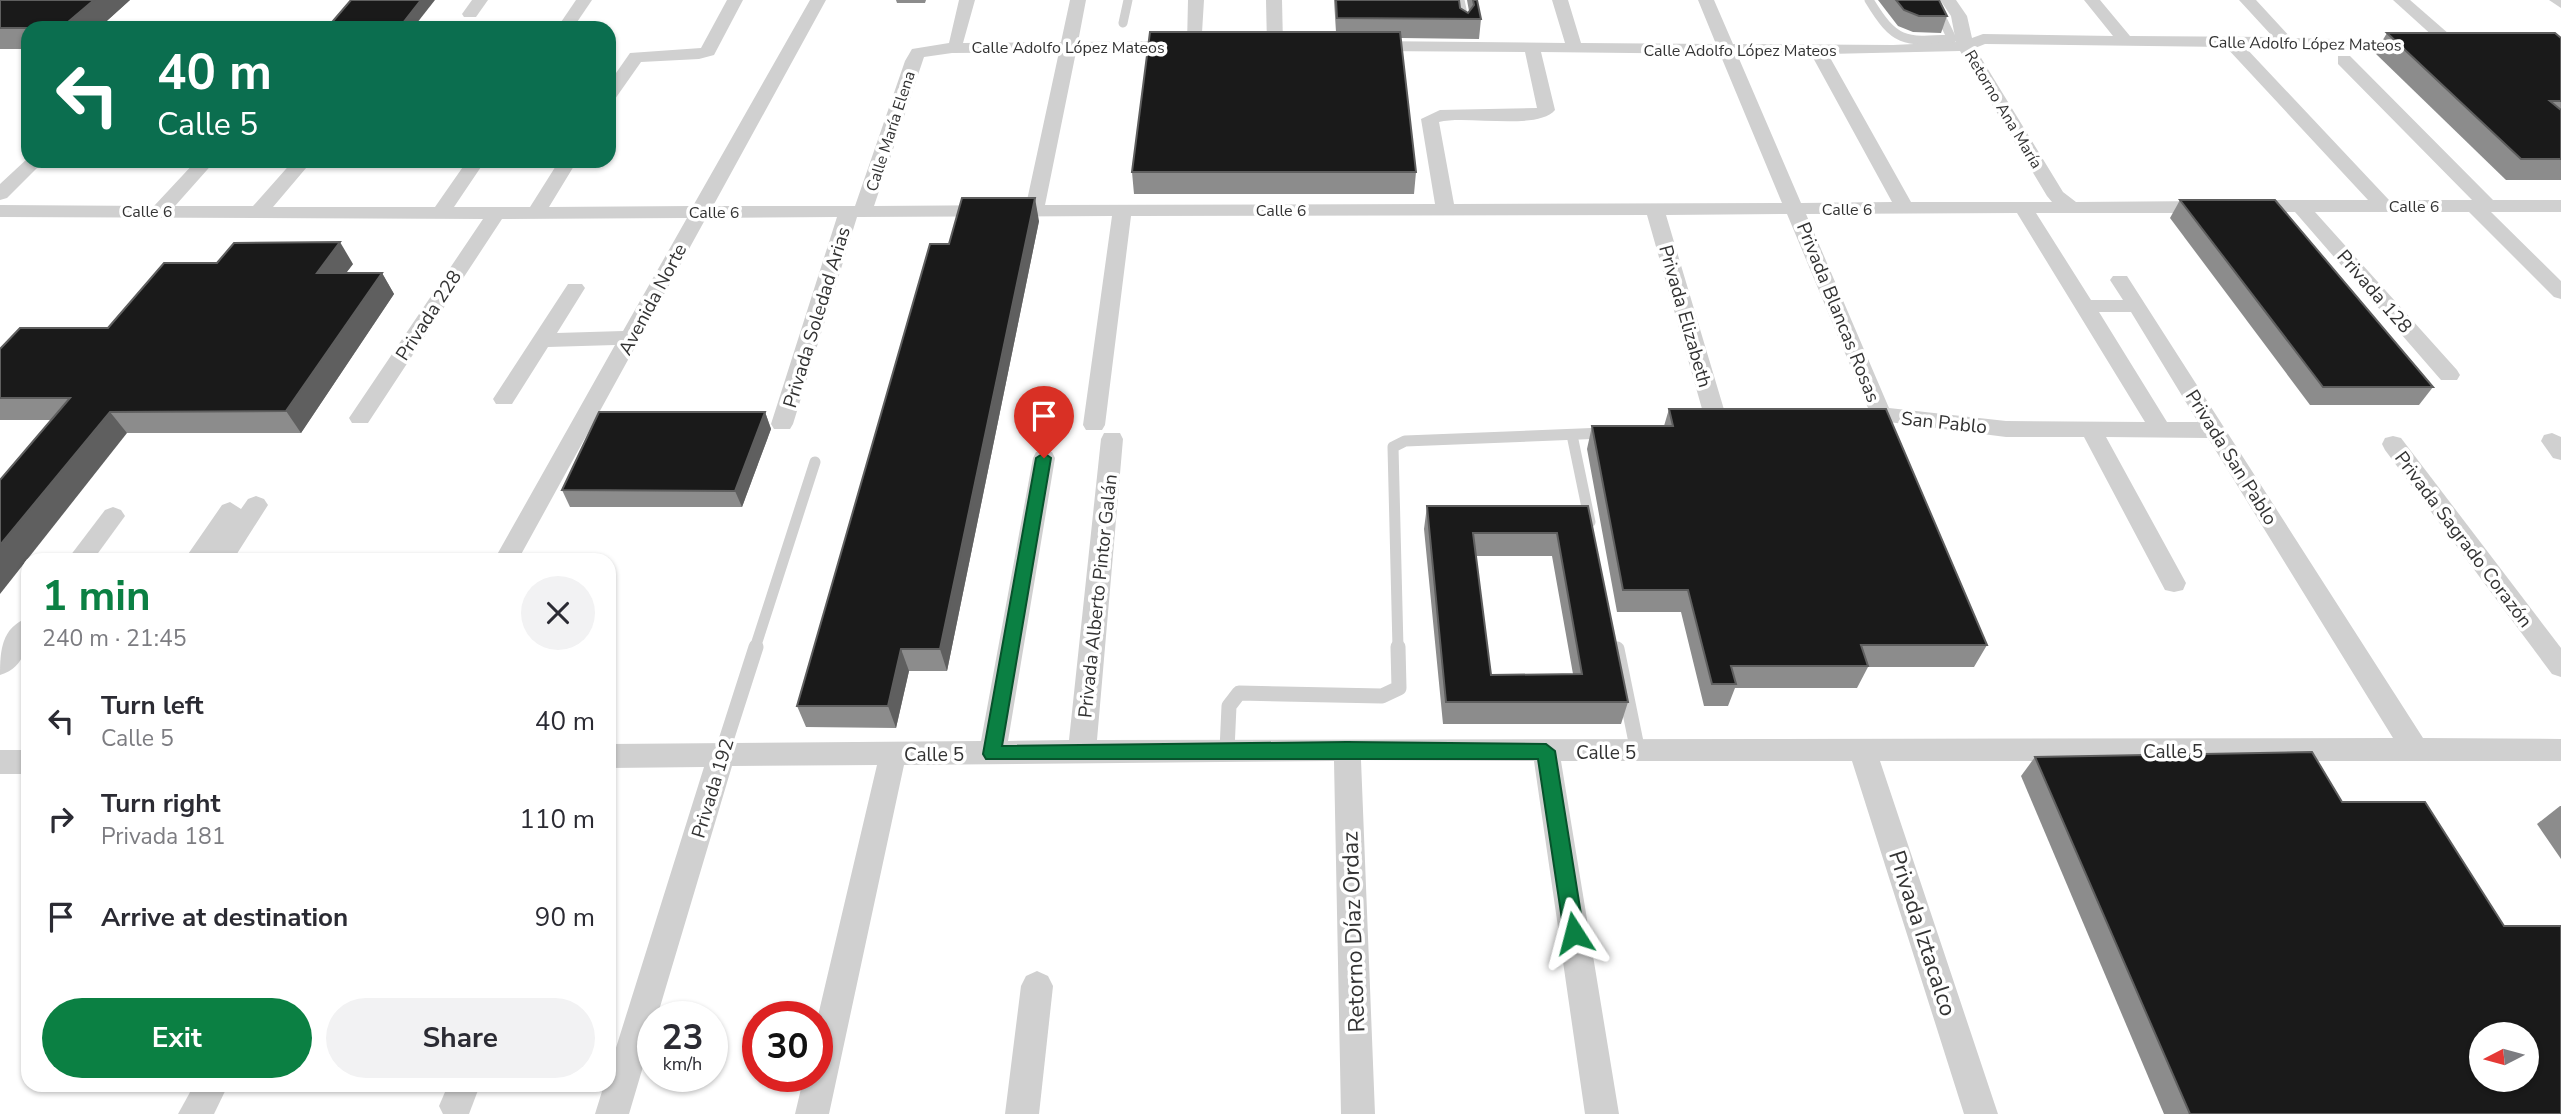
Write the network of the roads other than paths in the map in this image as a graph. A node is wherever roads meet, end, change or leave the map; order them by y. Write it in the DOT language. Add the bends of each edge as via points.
graph roads {
  1 [pos="481,0"];
  2 [pos="584,0"];
  3 [pos="735,0"];
  4 [pos="818,0"];
  5 [pos="967,0"];
  6 [pos="1078,0"];
  7 [pos="1128,0"];
  8 [pos="1196,0"];
  9 [pos="1274,0"];
  10 [pos="1460,0"];
  11 [pos="1560,0"];
  12 [pos="1706,0"];
  13 [pos="1869,0"];
  14 [pos="1933,0"];
  15 [pos="1948,0"];
  16 [pos="2092,0"];
  17 [pos="2247,0"];
  18 [pos="2401,0"];
  19 [pos="2557,0"];
  20 [pos="2561,4"];
  21 [pos="470,14"];
  22 [pos="570,21"];
  23 [pos="1123,23"];
  24 [pos="1465,26"];
  25 [pos="2125,40"];
  26 [pos="956,41"];
  27 [pos="2232,43"];
  28 [pos="2288,44"];
  29 [pos="1275,45"];
  30 [pos="1356,46"];
  31 [pos="1965,46"];
  32 [pos="1069,47"];
  33 [pos="1532,48"];
  34 [pos="1575,49"];
  35 [pos="1729,49"];
  36 [pos="1818,50"];
  37 [pos="918,52"];
  38 [pos="2344,60"];
  39 [pos="616,85"];
  40 [pos="28,168"];
  41 [pos="200,168"];
  42 [pos="297,168"];
  43 [pos="471,168"];
  44 [pos="564,168"];
  45 [pos="0,194"];
  46 [pos="2384,205"];
  47 [pos="2300,206"];
  48 [pos="2481,206"];
  49 [pos="2561,206"];
  50 [pos="2023,208"];
  51 [pos="1445,209"];
  52 [pos="1656,209"];
  53 [pos="1796,209"];
  54 [pos="1905,209"];
  55 [pos="2074,209"];
  56 [pos="1035,210"];
  57 [pos="0,211"];
  58 [pos="160,211"];
  59 [pos="856,211"];
  60 [pos="1122,211"];
  61 [pos="698,212"];
  62 [pos="257,213"];
  63 [pos="441,213"];
  64 [pos="496,213"];
  65 [pos="536,213"];
  66 [pos="2120,280"];
  67 [pos="575,288"];
  68 [pos="2561,293"];
  69 [pos="2085,306"];
  70 [pos="2137,306"];
  71 [pos="632,338"];
  72 [pos="543,340"];
  73 [pos="2449,375"];
  74 [pos="504,399"];
  75 [pos="1881,415"];
  76 [pos="360,418"];
  77 [pos="1717,423"];
  78 [pos="782,424"];
  79 [pos="2091,429"];
  80 [pos="2160,429"];
  81 [pos="2215,430"];
  82 [pos="1620,433"];
  83 [pos="1572,435"];
  84 [pos="2393,444"];
  85 [pos="1044,458"];
  86 [pos="815,462"];
  87 [pos="256,505"];
  88 [pos="230,511"];
  89 [pos="113,516"];
  90 [pos="1594,540"];
  91 [pos="84,553"];
  92 [pos="201,553"];
  93 [pos="225,553"];
  94 [pos="510,553"];
  95 [pos="2174,583"];
  96 [pos="1613,632"];
  97 [pos="21,637"];
  98 [pos="0,665"];
  99 [pos="2561,667"];
  100 [pos="1347,749"];
  101 [pos="1227,750"];
  102 [pos="2415,750"];
  103 [pos="2561,750"];
  104 [pos="1546,751"];
  105 [pos="1082,752"];
  106 [pos="1638,752"];
  107 [pos="1863,752"];
  108 [pos="893,754"];
  109 [pos="992,754"];
  110 [pos="616,756"];
  111 [pos="721,756"];
  112 [pos="1037,986"];
  113 [pos="208,1092"];
  114 [pos="195,1114"];
  115 [pos="612,1114"];
  116 [pos="812,1114"];
  117 [pos="1022,1114"];
  118 [pos="1358,1114"];
  119 [pos="1602,1114"];
  120 [pos="1981,1114"];
  1 -- 21 [label="street"];
  2 -- 22 [label="street"];
  3 -- 39 [label="street" via="704,53 636,57"];
  4 -- 61 [label="street, Avenida Norte"];
  5 -- 26 [label="street"];
  6 -- 32 [label="street"];
  7 -- 23 [label="lane"];
  8 -- 32 [label="street, Calle Adolfo López Mateos" via="1201,46"];
  9 -- 29 [label="street"];
  10 -- 24 [label="lane"];
  11 -- 34 [label="street"];
  12 -- 35 [label="street, Privada Blancas Rosas"];
  13 -- 14 [label="lane" via="1888,33 1902,42 1952,39"];
  15 -- 31 [label="street, Retorno Ana María" via="1959,16"];
  16 -- 25 [label="street"];
  17 -- 28 [label="street"];
  18 -- 28 [label="street, Calle Adolfo López Mateos" via="2458,44"];
  19 -- 20 [label="street"];
  25 -- 27 [label="street, Calle Adolfo López Mateos"];
  25 -- 31 [label="street, Calle Adolfo López Mateos" via="1983,39"];
  27 -- 28 [label="street, Calle Adolfo López Mateos"];
  27 -- 46 [label="street"];
  30 -- 33 [label="street, Calle Adolfo López Mateos"];
  31 -- 36 [label="street, Calle Adolfo López Mateos"];
  31 -- 55 [label="street, Retorno Ana María" via="2056,196"];
  32 -- 37 [label="street, Calle Adolfo López Mateos"];
  32 -- 56 [label="street"];
  33 -- 34 [label="street, Calle Adolfo López Mateos"];
  33 -- 51 [label="street" via="1546,110 1430,119"];
  34 -- 35 [label="street, Calle Adolfo López Mateos"];
  35 -- 36 [label="street, Calle Adolfo López Mateos"];
  35 -- 53 [label="street, Privada Blancas Rosas"];
  36 -- 54 [label="street"];
  37 -- 59 [label="street, Calle María Elena"];
  38 -- 48 [label="street"];
  40 -- 45 [label="street"];
  41 -- 58 [label="street"];
  42 -- 62 [label="street"];
  43 -- 63 [label="street"];
  44 -- 65 [label="street"];
  46 -- 47 [label="street, Calle 6"];
  46 -- 48 [label="street, Calle 6"];
  47 -- 55 [label="street, Calle 6"];
  47 -- 73 [label="street, Privada 128"];
  48 -- 49 [label="street, Calle 6"];
  48 -- 68 [label="street"];
  50 -- 54 [label="street, Calle 6"];
  50 -- 55 [label="street, Calle 6"];
  50 -- 69 [label="street"];
  51 -- 52 [label="street, Calle 6"];
  51 -- 60 [label="street, Calle 6"];
  52 -- 53 [label="street, Calle 6"];
  52 -- 77 [label="street, Privada Elizabeth"];
  53 -- 54 [label="street, Calle 6"];
  53 -- 75 [label="street, Privada Blancas Rosas"];
  56 -- 59 [label="street, Calle 6"];
  56 -- 60 [label="street, Calle 6"];
  57 -- 58 [label="street, Calle 6"];
  58 -- 62 [label="street, Calle 6"];
  59 -- 61 [label="street, Calle 6"];
  59 -- 78 [label="street, Privada Soledad Arias"];
  60 -- 105 [label="street, Privada Alberto Pintor Galán"];
  61 -- 65 [label="street, Calle 6"];
  61 -- 71 [label="street, Avenida Norte"];
  62 -- 63 [label="street, Calle 6"];
  63 -- 64 [label="street, Calle 6"];
  64 -- 65 [label="street, Calle 6"];
  64 -- 76 [label="street, Privada 228"];
  66 -- 70 [label="street, Privada San Pablo"];
  67 -- 72 [label="street"];
  69 -- 70 [label="street"];
  69 -- 80 [label="street"];
  70 -- 81 [label="street, Privada San Pablo"];
  71 -- 72 [label="street"];
  71 -- 94 [label="street, Avenida Norte"];
  72 -- 74 [label="street"];
  75 -- 79 [label="street, San Pablo" via="2006,429"];
  79 -- 80 [label="street"];
  79 -- 95 [label="street"];
  80 -- 81 [label="street"];
  81 -- 102 [label="street, Privada San Pablo"];
  82 -- 83 [label="lane"];
  83 -- 90 [label="lane"];
  83 -- 101 [label="lane" via="1405,441 1392,447 1399,688 1382,696 1239,693 1229,706"];
  84 -- 99 [label="street, Privada Sagrado Corazón"];
  85 -- 109 [label="street"];
  86 -- 111 [label="lane, Privada 192"];
  87 -- 93 [label="street"];
  88 -- 92 [label="street"];
  89 -- 91 [label="street"];
  96 -- 106 [label="lane"];
  97 -- 98 [label="street"];
  100 -- 101 [label="street, Calle 5"];
  100 -- 104 [label="street, Calle 5"];
  100 -- 118 [label="street, Retorno Díaz Ordaz"];
  101 -- 105 [label="street, Calle 5"];
  102 -- 103 [label="street, Calle 5"];
  102 -- 107 [label="street, Calle 5"];
  104 -- 106 [label="street, Calle 5"];
  104 -- 119 [label="street"];
  105 -- 109 [label="street, Calle 5"];
  106 -- 107 [label="street, Calle 5"];
  107 -- 120 [label="street, Privada Iztacalco"];
  108 -- 109 [label="street, Calle 5"];
  108 -- 111 [label="street, Calle 5"];
  108 -- 116 [label="street"];
  110 -- 111 [label="street, Calle 5"];
  111 -- 115 [label="street, Privada 192"];
  112 -- 117 [label="street"];
  113 -- 114 [label="street"];
}
